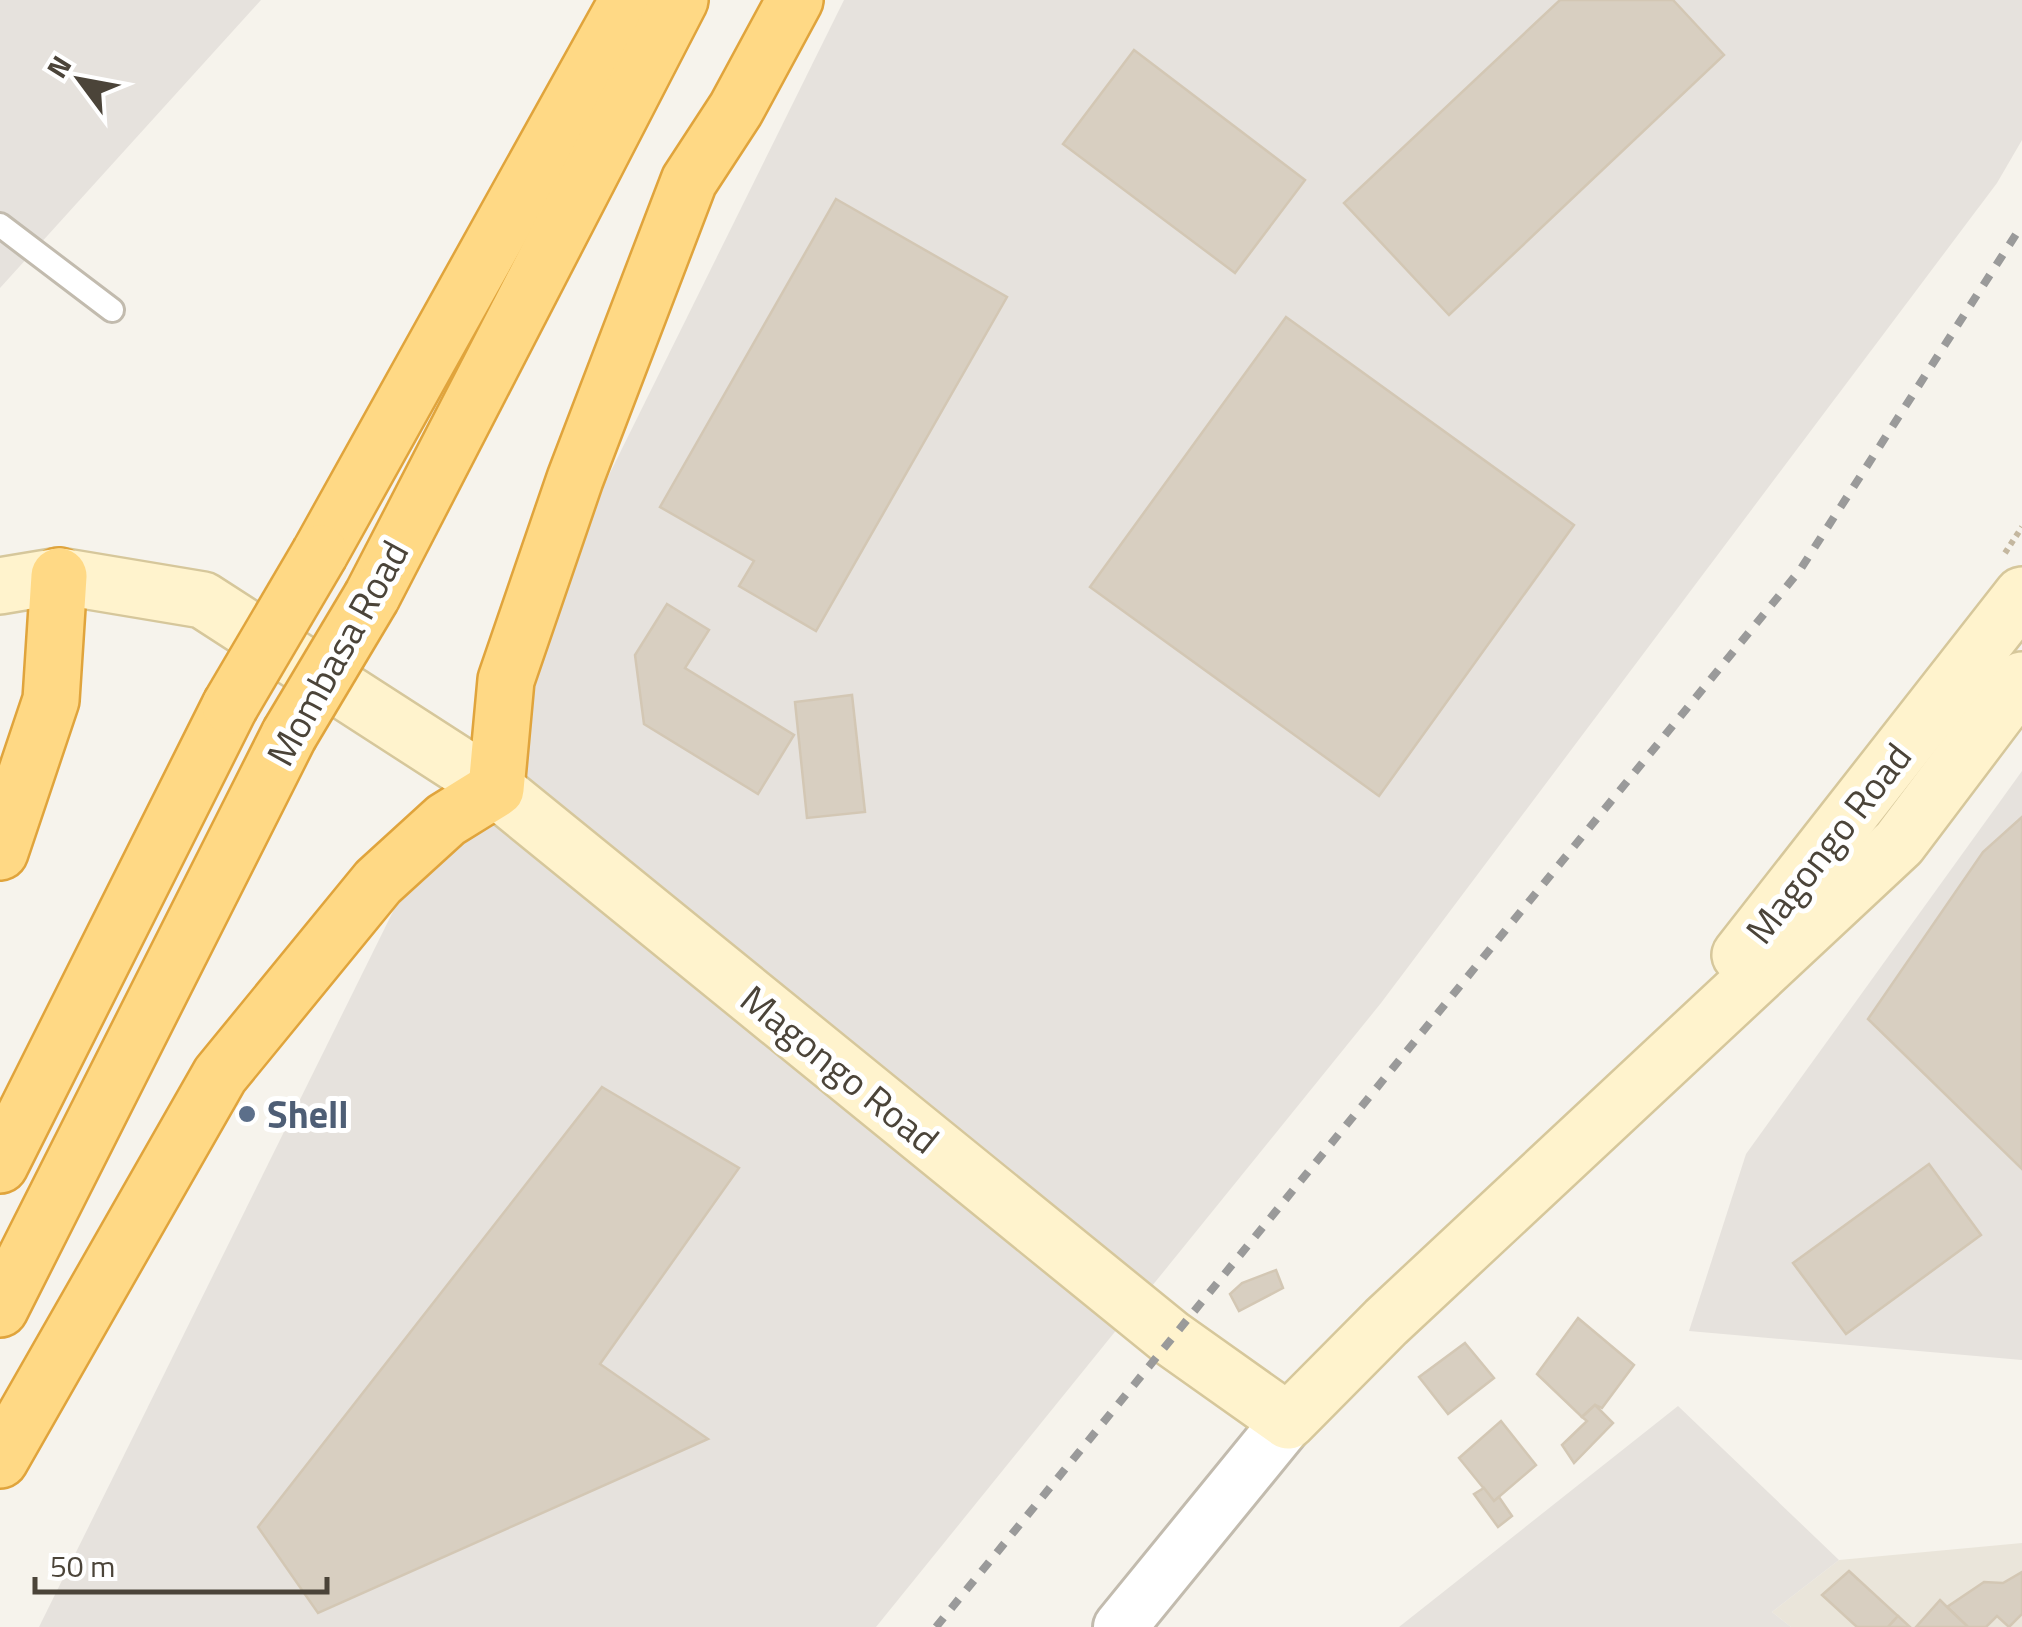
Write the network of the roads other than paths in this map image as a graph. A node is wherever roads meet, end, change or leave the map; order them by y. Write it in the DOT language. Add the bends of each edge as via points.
graph roads {
  1 [pos="795,0"];
  2 [pos="661,3"];
  3 [pos="0,225"];
  4 [pos="112,310"];
  5 [pos="59,576"];
  6 [pos="0,586"];
  7 [pos="2022,595"];
  8 [pos="2022,680"];
  9 [pos="496,789"];
  10 [pos="0,852"];
  11 [pos="1634,1091"];
  12 [pos="0,1164"];
  13 [pos="0,1309"];
  14 [pos="1288,1420"];
  15 [pos="0,1460"];
  16 [pos="1120,1627"];
  1 -- 9 [label="highway" via="689,182 582,460 506,680"];
  2 -- 12 [label="highway, Mombasa Road, bridge" via="230,706"];
  2 -- 13 [label="highway, Mombasa Road, bridge" via="372,596 289,735"];
  3 -- 4 [label="lane"];
  5 -- 6 [label="main road, Magongo Road"];
  5 -- 9 [label="main road, Magongo Road" via="204,600"];
  5 -- 10 [label="highway" via="51,700"];
  7 -- 11 [label="main road, Magongo Road"];
  8 -- 11 [label="main road, Magongo Road" via="1899,843"];
  9 -- 14 [label="main road, Magongo Road" via="1171,1338"];
  9 -- 15 [label="highway" via="446,820 388,871 220,1075"];
  11 -- 14 [label="main road, Magongo Road"];
  14 -- 16 [label="street, Magongo Road"];
}
